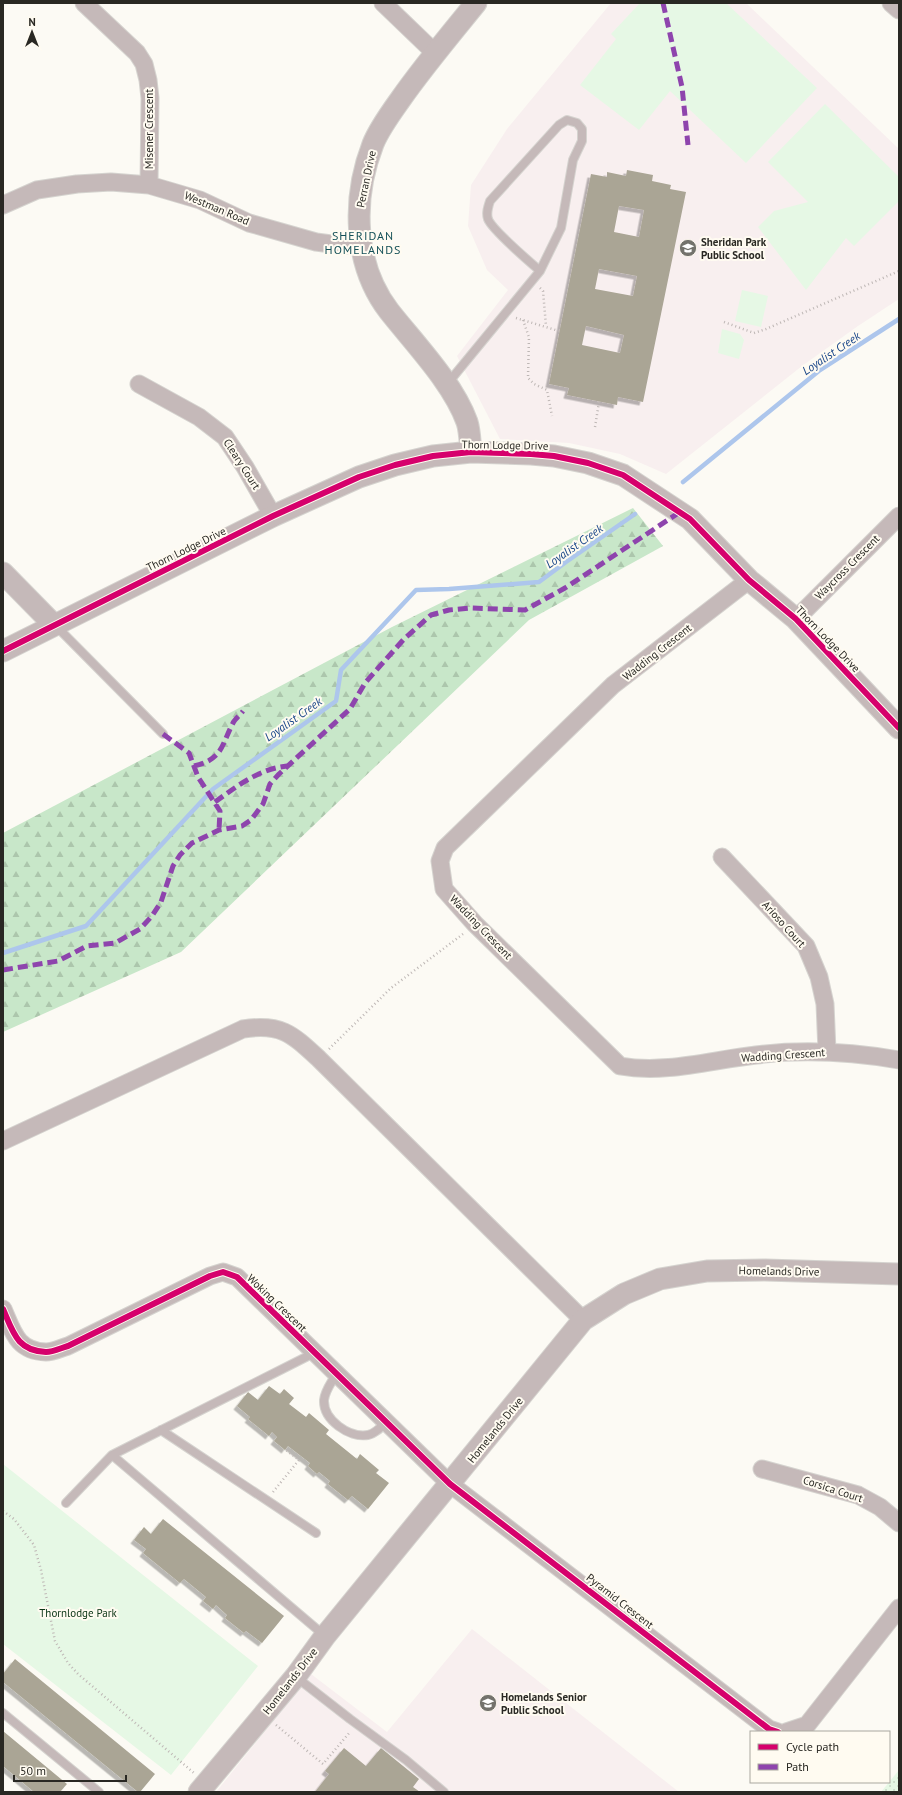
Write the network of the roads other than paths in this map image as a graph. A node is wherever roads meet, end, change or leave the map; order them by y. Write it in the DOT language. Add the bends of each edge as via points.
graph roads {
  1 [pos="84,3"];
  2 [pos="383,3"];
  3 [pos="476,3"];
  4 [pos="891,3"];
  5 [pos="899,10"];
  6 [pos="435,53"];
  7 [pos="149,185"];
  8 [pos="3,205"];
  9 [pos="360,245"];
  10 [pos="540,271"];
  11 [pos="139,384"];
  12 [pos="446,385"];
  13 [pos="471,452"];
  14 [pos="273,516"];
  15 [pos="899,516"];
  16 [pos="3,573"];
  17 [pos="749,580"];
  18 [pos="796,619"];
  19 [pos="54,625"];
  20 [pos="3,651"];
  21 [pos="899,728"];
  22 [pos="163,734"];
  23 [pos="722,857"];
  24 [pos="827,1051"];
  25 [pos="899,1060"];
  26 [pos="3,1141"];
  27 [pos="899,1274"];
  28 [pos="3,1309"];
  29 [pos="583,1320"];
  30 [pos="314,1353"];
  31 [pos="336,1374"];
  32 [pos="386,1422"];
  33 [pos="161,1430"];
  34 [pos="112,1455"];
  35 [pos="762,1469"];
  36 [pos="450,1484"];
  37 [pos="66,1503"];
  38 [pos="899,1523"];
  39 [pos="316,1533"];
  40 [pos="899,1608"];
  41 [pos="325,1636"];
  42 [pos="296,1676"];
  43 [pos="3,1712"];
  44 [pos="775,1731"];
  45 [pos="789,1731"];
  46 [pos="202,1787"];
  47 [pos="99,1792"];
  48 [pos="444,1792"];
  1 -- 7 [label="street, Misener Crescent" via="137,53 144,64 150,98"];
  2 -- 6 [label="street"];
  3 -- 6 [label="street, Perran Drive"];
  4 -- 5 [label="street"];
  6 -- 9 [label="street, Perran Drive" via="389,115 373,144 359,211"];
  7 -- 8 [label="street, Westman Road" via="111,182 77,184 37,190"];
  7 -- 9 [label="street, Westman Road" via="200,200 249,223 316,242"];
  9 -- 12 [label="street, Perran Drive" via="371,281 388,310 417,344"];
  10 -- 10 [label="lane" via="561,228 573,160 582,141 582,129 577,123 568,120 559,125 490,201 487,210 488,220"];
  10 -- 12 [label="lane"];
  11 -- 14 [label="street, Cleary Court" via="199,417 225,437"];
  12 -- 13 [label="street, Perran Drive" via="457,400 467,423"];
  13 -- 14 [label="street, Thorn Lodge Drive" via="433,456 395,465 359,477"];
  13 -- 17 [label="street, Thorn Lodge Drive" via="554,456 588,463 623,475 690,519"];
  14 -- 19 [label="street, Thorn Lodge Drive"];
  15 -- 18 [label="street, Waycross Crescent"];
  16 -- 19 [label="street"];
  17 -- 18 [label="street, Thorn Lodge Drive"];
  17 -- 24 [label="street, Wadding Crescent" via="613,685 445,848 440,862 444,889 475,924 620,1066 663,1069 757,1055"];
  18 -- 21 [label="street, Thorn Lodge Drive"];
  19 -- 20 [label="street, Thorn Lodge Drive"];
  19 -- 22 [label="lane"];
  23 -- 24 [label="street, Arioso Court" via="806,946 819,977 825,1004"];
  24 -- 25 [label="street, Wadding Crescent"];
  26 -- 29 [label="street" via="243,1029 278,1029 294,1036"];
  27 -- 29 [label="street, Homelands Drive" via="707,1271 660,1279 624,1294"];
  28 -- 30 [label="street, Woking Crescent" via="16,1338 25,1347 47,1352 68,1346 223,1272 237,1277"];
  29 -- 36 [label="street, Homelands Drive"];
  30 -- 31 [label="street, Woking Crescent"];
  30 -- 33 [label="lane"];
  31 -- 32 [label="street, Woking Crescent"];
  31 -- 32 [label="lane" via="324,1398 330,1418 346,1431 363,1435 374,1433"];
  32 -- 36 [label="street, Woking Crescent"];
  33 -- 34 [label="lane"];
  33 -- 39 [label="lane"];
  34 -- 37 [label="lane"];
  34 -- 41 [label="lane"];
  35 -- 38 [label="street, Corsica Court" via="858,1495 880,1507"];
  36 -- 41 [label="street, Homelands Drive"];
  36 -- 44 [label="street, Pyramid Crescent" via="769,1729"];
  40 -- 45 [label="street" via="807,1725"];
  41 -- 42 [label="street, Homelands Drive"];
  42 -- 46 [label="street, Homelands Drive"];
  42 -- 48 [label="lane"];
  43 -- 47 [label="lane"];
}
